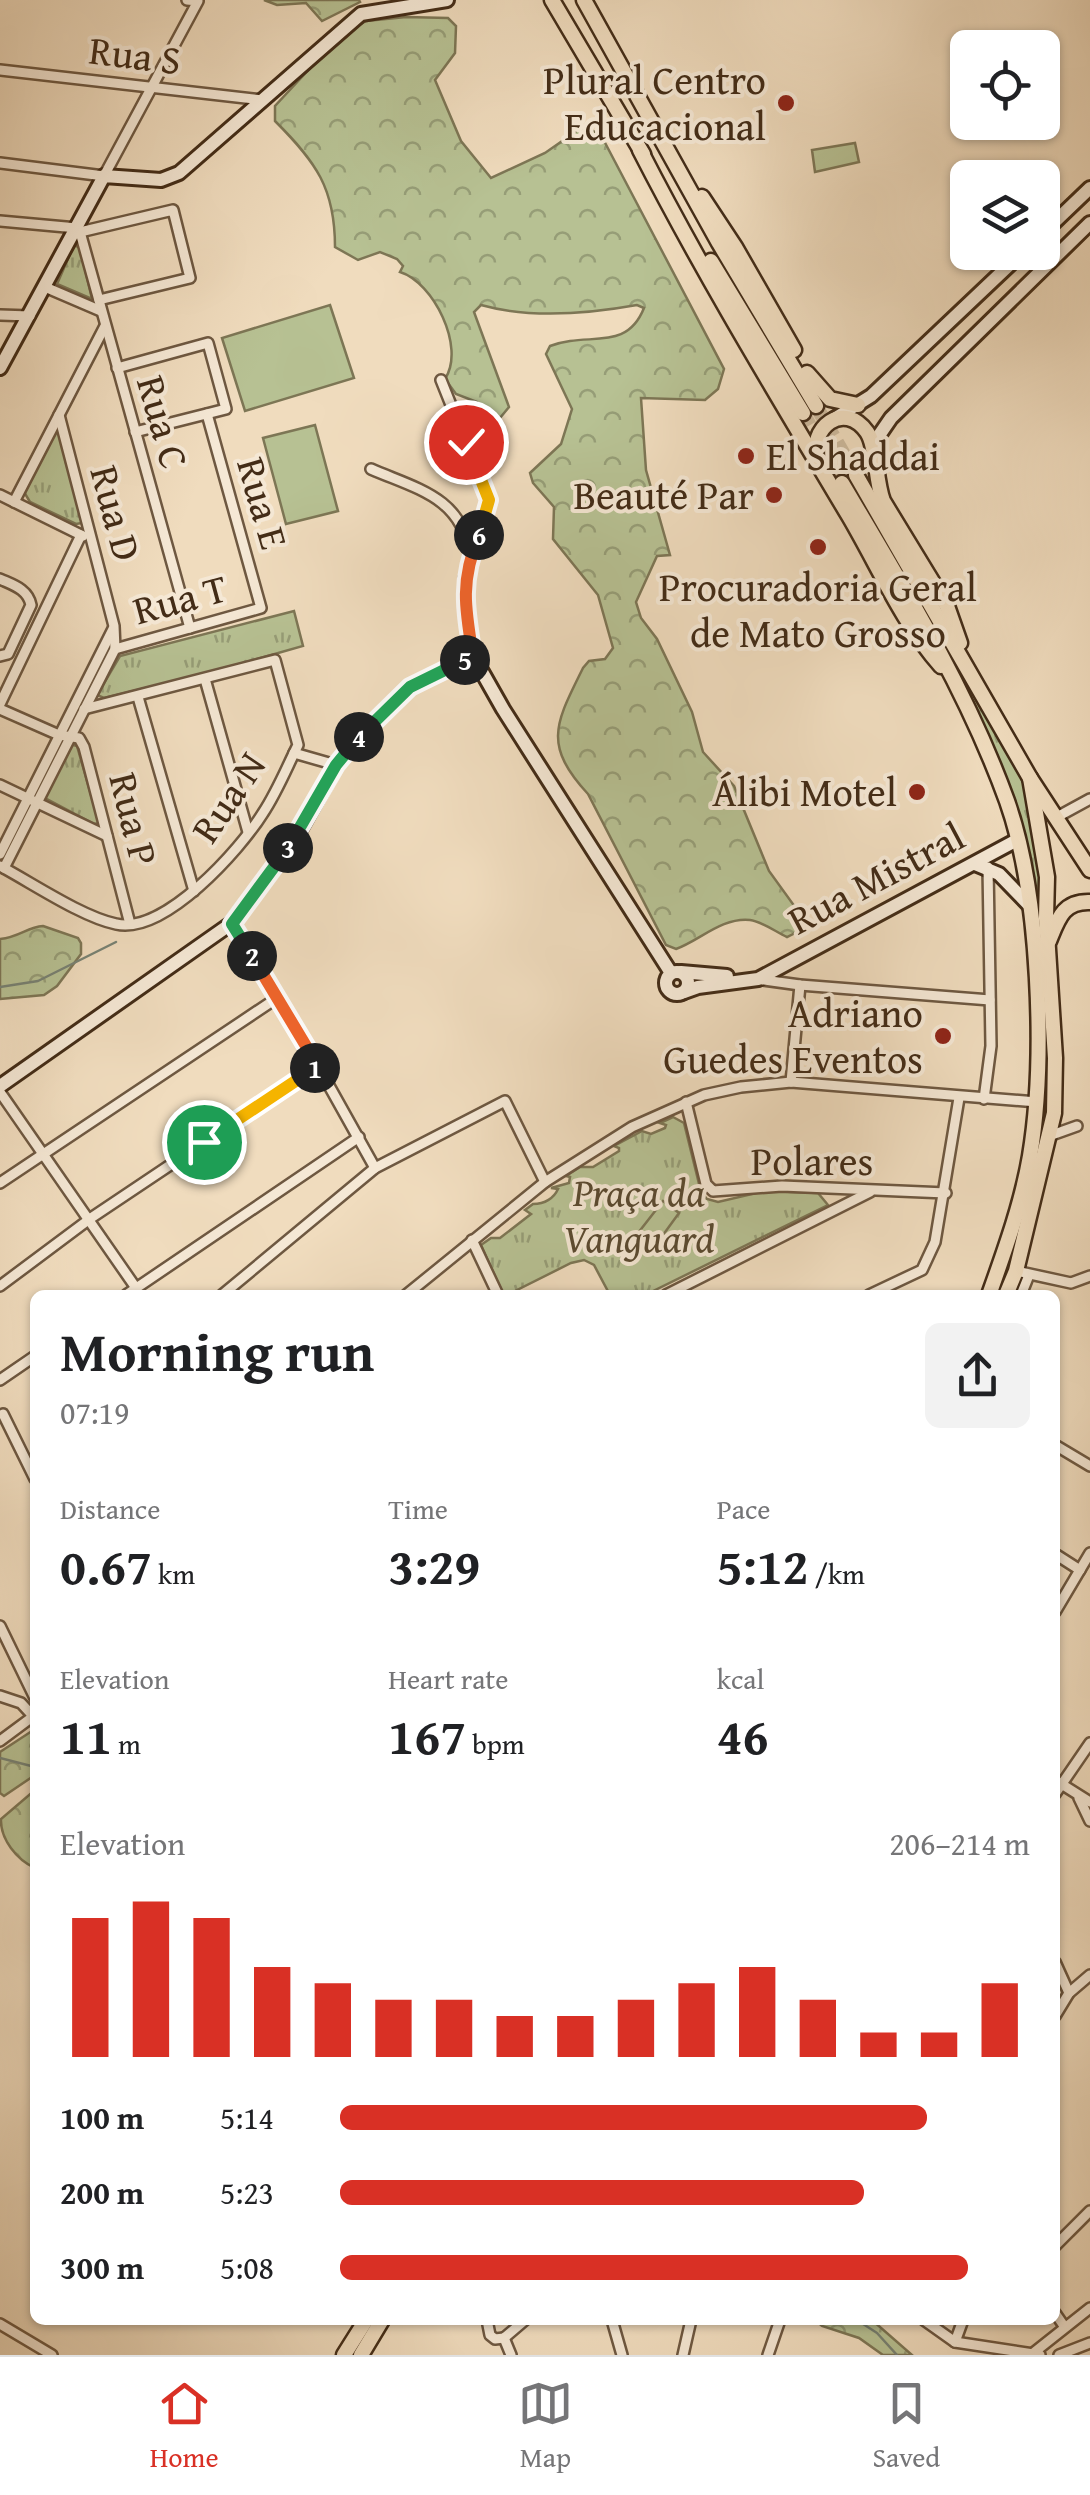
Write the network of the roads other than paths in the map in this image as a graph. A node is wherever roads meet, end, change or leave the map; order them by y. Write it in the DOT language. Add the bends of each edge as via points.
graph roads {
  1 [pos="187,0"];
  2 [pos="442,0"];
  3 [pos="552,0"];
  4 [pos="584,0"];
  5 [pos="198,1"];
  6 [pos="0,70"];
  7 [pos="150,86"];
  8 [pos="263,100"];
  9 [pos="640,150"];
  10 [pos="0,162"];
  11 [pos="677,168"];
  12 [pos="104,176"];
  13 [pos="1090,188"];
  14 [pos="1060,217"];
  15 [pos="0,221"];
  16 [pos="1090,222"];
  17 [pos="78,230"];
  18 [pos="1004,270"];
  19 [pos="45,287"];
  20 [pos="100,306"];
  21 [pos="0,315"];
  22 [pos="30,316"];
  23 [pos="105,326"];
  24 [pos="0,368"];
  25 [pos="117,368"];
  26 [pos="441,380"];
  27 [pos="864,400"];
  28 [pos="207,414"];
  29 [pos="59,415"];
  30 [pos="834,419"];
  31 [pos="134,432"];
  32 [pos="879,440"];
  33 [pos="371,469"];
  34 [pos="819,469"];
  35 [pos="842,481"];
  36 [pos="0,495"];
  37 [pos="14,502"];
  38 [pos="82,535"];
  39 [pos="94,542"];
  40 [pos="470,556"];
  41 [pos="0,579"];
  42 [pos="261,608"];
  43 [pos="114,626"];
  44 [pos="190,628"];
  45 [pos="116,648"];
  46 [pos="0,656"];
  47 [pos="473,656"];
  48 [pos="964,659"];
  49 [pos="205,679"];
  50 [pos="138,697"];
  51 [pos="0,706"];
  52 [pos="84,709"];
  53 [pos="64,736"];
  54 [pos="294,753"];
  55 [pos="336,765"];
  56 [pos="1030,778"];
  57 [pos="0,785"];
  58 [pos="27,798"];
  59 [pos="1090,799"];
  60 [pos="38,803"];
  61 [pos="1060,822"];
  62 [pos="248,832"];
  63 [pos="107,836"];
  64 [pos="1017,840"];
  65 [pos="0,854"];
  66 [pos="982,866"];
  67 [pos="2,867"];
  68 [pos="1090,870"];
  69 [pos="194,891"];
  70 [pos="1084,902"];
  71 [pos="1029,905"];
  72 [pos="130,924"];
  73 [pos="232,924"];
  74 [pos="1049,942"];
  75 [pos="676,973"];
  76 [pos="757,976"];
  77 [pos="800,986"];
  78 [pos="277,998"];
  79 [pos="990,1000"];
  80 [pos="318,1066"];
  81 [pos="790,1082"];
  82 [pos="0,1089"];
  83 [pos="959,1098"];
  84 [pos="984,1100"];
  85 [pos="686,1102"];
  86 [pos="1037,1102"];
  87 [pos="1078,1126"];
  88 [pos="1049,1136"];
  89 [pos="359,1137"];
  90 [pos="42,1154"];
  91 [pos="375,1168"];
  92 [pos="545,1182"];
  93 [pos="0,1183"];
  94 [pos="872,1191"];
  95 [pos="946,1193"];
  96 [pos="90,1218"];
  97 [pos="472,1240"];
  98 [pos="1023,1273"];
  99 [pos="1090,1276"];
  100 [pos="236,1284"];
  101 [pos="0,1286"];
  102 [pos="136,1288"];
  103 [pos="133,1290"];
  104 [pos="228,1290"];
  105 [pos="241,1290"];
  106 [pos="412,1290"];
  107 [pos="496,1290"];
  108 [pos="676,1290"];
  109 [pos="880,1290"];
  110 [pos="991,1290"];
  111 [pos="1010,1290"];
  112 [pos="1021,1290"];
  113 [pos="30,1359"];
  114 [pos="0,1380"];
  115 [pos="3,1414"];
  116 [pos="1060,1447"];
  117 [pos="1087,1461"];
  118 [pos="30,1469"];
  119 [pos="1090,1553"];
  120 [pos="1060,1557"];
  121 [pos="1080,1570"];
  122 [pos="1060,1604"];
  123 [pos="0,1626"];
  124 [pos="30,1688"];
  125 [pos="0,1696"];
  126 [pos="30,1712"];
  127 [pos="30,1719"];
  128 [pos="2,1739"];
  129 [pos="1090,1742"];
  130 [pos="1060,1781"];
  131 [pos="1060,1783"];
  132 [pos="1078,1795"];
  133 [pos="1090,1802"];
  134 [pos="1090,1820"];
  135 [pos="1060,1973"];
  136 [pos="1090,1974"];
  137 [pos="1069,1993"];
  138 [pos="1060,2008"];
  139 [pos="1090,2211"];
  140 [pos="1060,2241"];
  141 [pos="1090,2308"];
  142 [pos="1060,2320"];
  143 [pos="0,2324"];
  144 [pos="363,2325"];
  145 [pos="379,2325"];
  146 [pos="489,2325"];
  147 [pos="519,2325"];
  148 [pos="613,2325"];
  149 [pos="691,2325"];
  150 [pos="778,2325"];
  151 [pos="931,2325"];
  152 [pos="961,2325"];
  153 [pos="1064,2326"];
  154 [pos="504,2338"];
  155 [pos="955,2342"];
  156 [pos="1090,2343"];
  157 [pos="51,2354"];
  158 [pos="1032,2354"];
  159 [pos="344,2355"];
  160 [pos="360,2355"];
  161 [pos="511,2355"];
  162 [pos="622,2355"];
  163 [pos="683,2355"];
  164 [pos="768,2355"];
  165 [pos="1040,2355"];
  166 [pos="1059,2355"];
  1 -- 5 [label="street"];
  2 -- 8 [label="street" via="361,14"];
  3 -- 9 [label="main road"];
  4 -- 11 [label="main road"];
  5 -- 7 [label="street"];
  6 -- 7 [label="street, Rua S"];
  7 -- 8 [label="street, Rua S"];
  7 -- 12 [label="street"];
  8 -- 12 [label="street" via="179,174 161,180"];
  9 -- 11 [label="main road" via="809,409"];
  9 -- 34 [label="main road"];
  10 -- 12 [label="street"];
  11 -- 27 [label="main road" via="709,206 816,388 830,400"];
  12 -- 17 [label="street"];
  13 -- 14 [label="street"];
  15 -- 17 [label="street"];
  16 -- 32 [label="street"];
  17 -- 19 [label="street"];
  17 -- 20 [label="street, Rua C"];
  17 -- 20 [label="street" via="172,210 190,278"];
  18 -- 27 [label="street"];
  19 -- 20 [label="street"];
  19 -- 22 [label="street"];
  20 -- 23 [label="street, Rua C"];
  21 -- 22 [label="street"];
  22 -- 24 [label="street"];
  23 -- 25 [label="street, Rua C"];
  23 -- 29 [label="street"];
  25 -- 28 [label="street" via="208,343 226,408"];
  25 -- 31 [label="street, Rua C"];
  26 -- 40 [label="street" via="489,500"];
  27 -- 30 [label="street"];
  28 -- 31 [label="street"];
  28 -- 42 [label="street, Rua E"];
  29 -- 37 [label="street"];
  29 -- 39 [label="street, Rua D"];
  30 -- 32 [label="main road" via="860,424"];
  30 -- 34 [label="main road" via="817,436"];
  31 -- 44 [label="street, Rua C"];
  32 -- 48 [label="main road" via="874,468 883,501 947,606"];
  33 -- 40 [label="street" via="455,513"];
  34 -- 35 [label="main road"];
  35 -- 48 [label="main road"];
  35 -- 64 [label="main road" via="958,686"];
  36 -- 37 [label="street"];
  37 -- 38 [label="street"];
  38 -- 39 [label="street"];
  38 -- 51 [label="street"];
  39 -- 43 [label="street, Rua D"];
  40 -- 47 [label="street" via="464,604"];
  41 -- 46 [label="street" via="20,588 30,605 8,654"];
  42 -- 44 [label="street, Rua T"];
  43 -- 45 [label="street, Rua D"];
  43 -- 53 [label="street"];
  44 -- 45 [label="street, Rua T"];
  45 -- 52 [label="street"];
  47 -- 55 [label="street" via="410,687"];
  47 -- 75 [label="street"];
  48 -- 56 [label="main road"];
  49 -- 50 [label="street"];
  49 -- 54 [label="street, Rua N" via="275,660 298,745"];
  49 -- 62 [label="street"];
  50 -- 52 [label="street"];
  50 -- 69 [label="street, Rua P"];
  51 -- 53 [label="street"];
  52 -- 53 [label="street"];
  53 -- 58 [label="street"];
  53 -- 60 [label="street"];
  53 -- 63 [label="street, Rua P" via="79,738 84,747"];
  54 -- 55 [label="street"];
  54 -- 62 [label="street, Rua N"];
  55 -- 73 [label="street" via="292,844"];
  56 -- 61 [label="main road"];
  56 -- 74 [label="main road" via="1044,849"];
  57 -- 58 [label="street"];
  58 -- 60 [label="street"];
  58 -- 65 [label="street"];
  59 -- 61 [label="street"];
  60 -- 63 [label="street"];
  60 -- 67 [label="street"];
  61 -- 68 [label="main road"];
  62 -- 69 [label="street, Rua N"];
  63 -- 72 [label="street, Rua P"];
  64 -- 66 [label="street, Rua Mistral"];
  64 -- 71 [label="main road"];
  66 -- 71 [label="street"];
  66 -- 76 [label="street, Rua Mistral"];
  66 -- 79 [label="street, Rua Mistral"];
  67 -- 72 [label="street" via="102,920"];
  69 -- 72 [label="street, Rua N"];
  70 -- 74 [label="main road" via="1064,910"];
  71 -- 86 [label="main road"];
  73 -- 78 [label="street"];
  73 -- 82 [label="street"];
  74 -- 88 [label="main road" via="1055,1058"];
  75 -- 76 [label="street"];
  75 -- 76 [label="street" via="666,979 676,994"];
  76 -- 77 [label="street"];
  77 -- 79 [label="street"];
  77 -- 81 [label="street"];
  78 -- 80 [label="street"];
  78 -- 90 [label="street"];
  79 -- 84 [label="street, Rua Mistral"];
  80 -- 89 [label="street"];
  80 -- 96 [label="street"];
  81 -- 83 [label="street"];
  81 -- 85 [label="street"];
  82 -- 90 [label="street"];
  83 -- 84 [label="street"];
  83 -- 95 [label="street"];
  84 -- 86 [label="street"];
  85 -- 92 [label="street"];
  85 -- 94 [label="street, Polares" via="712,1191"];
  86 -- 110 [label="main road" via="1030,1158"];
  87 -- 88 [label="street"];
  88 -- 98 [label="main road"];
  89 -- 91 [label="street"];
  89 -- 102 [label="street"];
  90 -- 93 [label="street"];
  90 -- 96 [label="street"];
  91 -- 92 [label="street" via="506,1101"];
  91 -- 100 [label="street"];
  92 -- 97 [label="street"];
  94 -- 95 [label="street, Polares"];
  94 -- 108 [label="street"];
  95 -- 109 [label="street" via="922,1270"];
  96 -- 101 [label="street"];
  96 -- 102 [label="street"];
  97 -- 106 [label="street"];
  97 -- 107 [label="street"];
  98 -- 99 [label="street" via="1071,1283"];
  98 -- 111 [label="main road"];
  98 -- 112 [label="street"];
  100 -- 104 [label="street"];
  100 -- 105 [label="street"];
  102 -- 103 [label="street"];
  113 -- 114 [label="street"];
  115 -- 118 [label="street"];
  116 -- 117 [label="street"];
  119 -- 121 [label="street"];
  120 -- 121 [label="street"];
  121 -- 122 [label="street"];
  123 -- 124 [label="street"];
  125 -- 126 [label="street"];
  127 -- 128 [label="street"];
  129 -- 130 [label="street"];
  131 -- 132 [label="street"];
  132 -- 133 [label="street"];
  132 -- 134 [label="street"];
  135 -- 137 [label="street"];
  136 -- 137 [label="street"];
  137 -- 138 [label="street"];
  139 -- 140 [label="street"];
  141 -- 153 [label="street"];
  142 -- 153 [label="street"];
  143 -- 157 [label="street"];
  144 -- 159 [label="main road"];
  145 -- 160 [label="main road"];
  146 -- 154 [label="street" via="490,2335"];
  147 -- 154 [label="street"];
  148 -- 162 [label="street"];
  149 -- 163 [label="street"];
  150 -- 164 [label="street"];
  151 -- 155 [label="street"];
  152 -- 155 [label="street"];
  153 -- 158 [label="street"];
  154 -- 161 [label="street"];
  155 -- 158 [label="street"];
  156 -- 166 [label="street"];
  158 -- 165 [label="street"];
}
